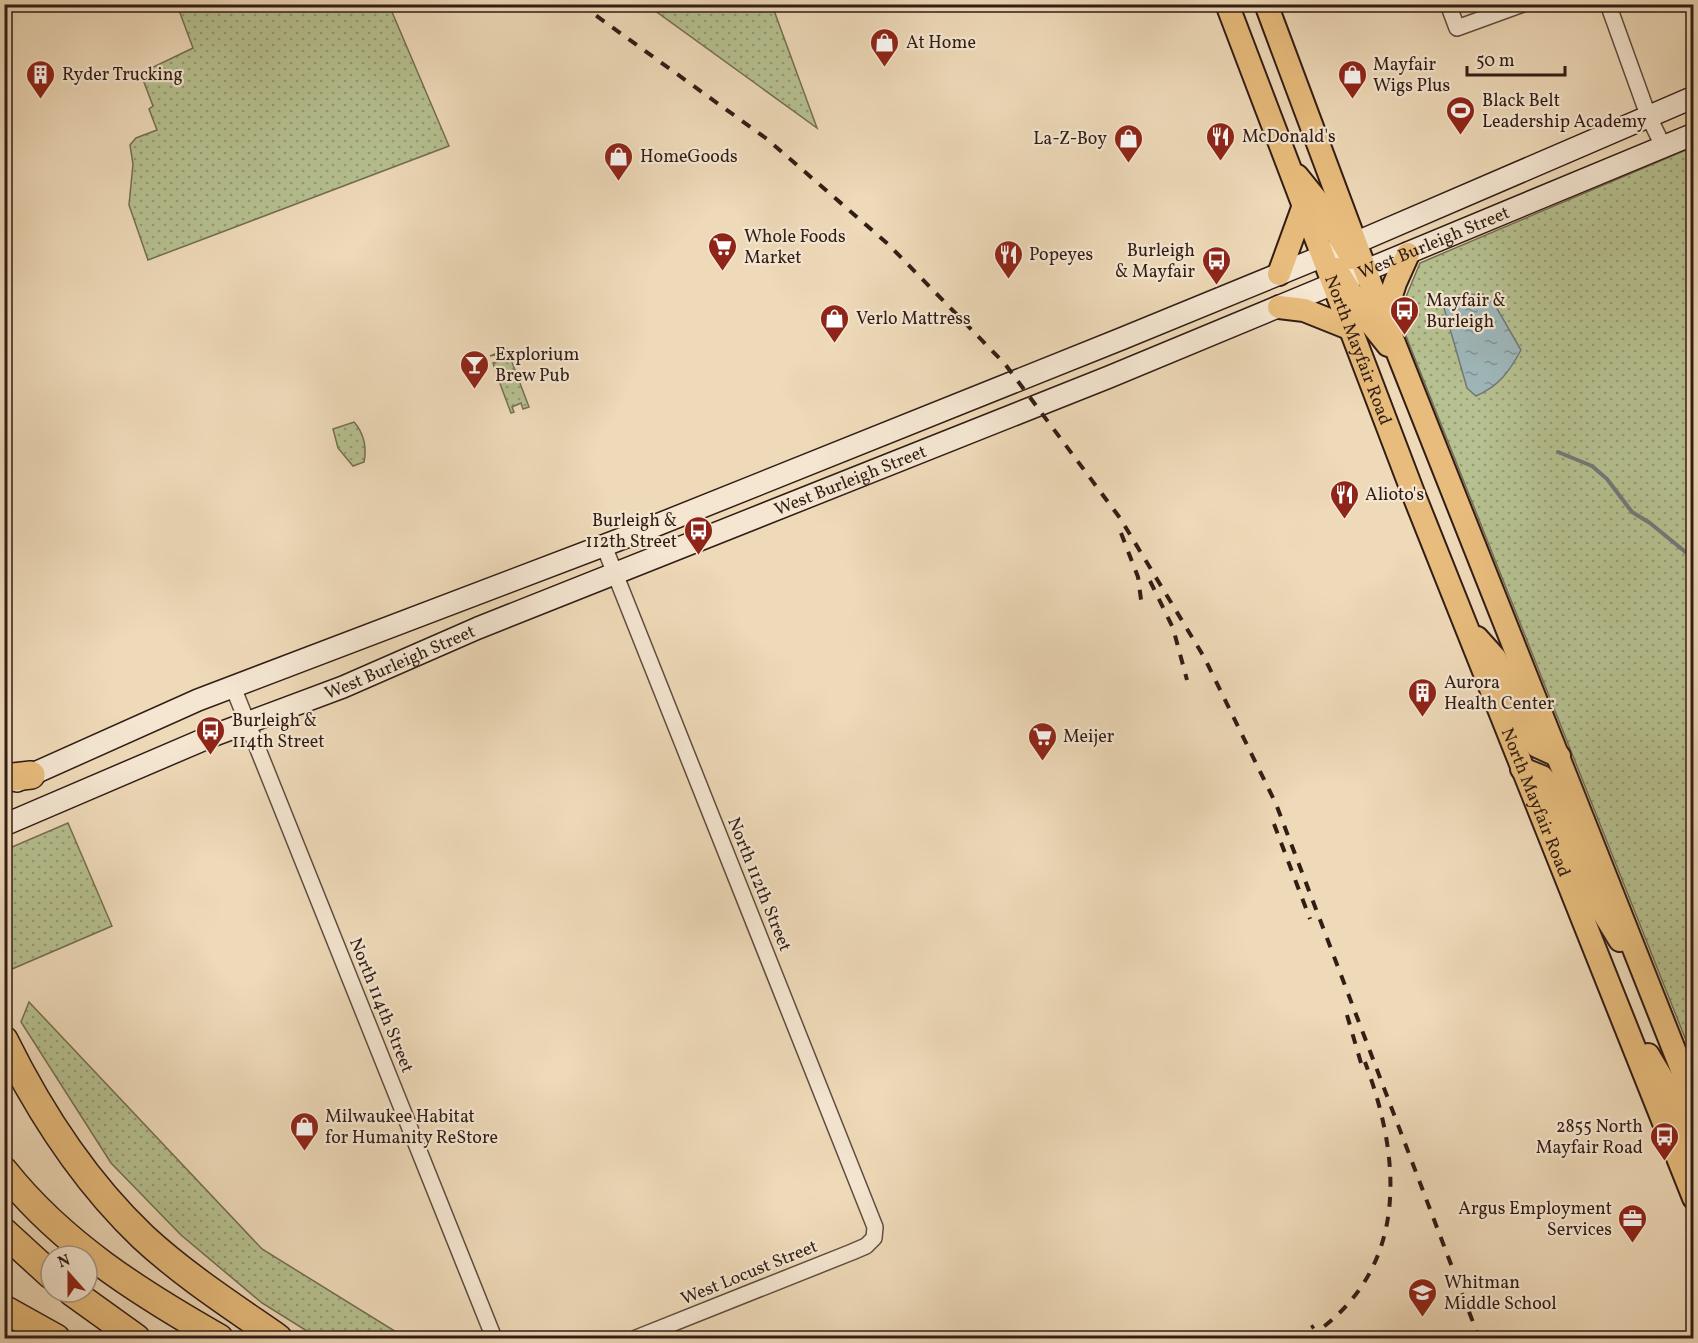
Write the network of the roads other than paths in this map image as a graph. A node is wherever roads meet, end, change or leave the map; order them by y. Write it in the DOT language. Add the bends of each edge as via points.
graph roads {
  1 [pos="1227,4"];
  2 [pos="1266,4"];
  3 [pos="1448,4"];
  4 [pos="1523,4"];
  5 [pos="1608,4"];
  6 [pos="1694,97"];
  7 [pos="1648,116"];
  8 [pos="1694,134"];
  9 [pos="1663,146"];
  10 [pos="1285,161"];
  11 [pos="1303,208"];
  12 [pos="1349,245"];
  13 [pos="1408,254"];
  14 [pos="1321,257"];
  15 [pos="1366,272"];
  16 [pos="1279,274"];
  17 [pos="1338,283"];
  18 [pos="1279,307"];
  19 [pos="1384,317"];
  20 [pos="1349,328"];
  21 [pos="1402,363"];
  22 [pos="604,546"];
  23 [pos="615,574"];
  24 [pos="1464,623"];
  25 [pos="233,687"];
  26 [pos="247,724"];
  27 [pos="1559,756"];
  28 [pos="1522,769"];
  29 [pos="18,776"];
  30 [pos="4,786"];
  31 [pos="4,825"];
  32 [pos="1652,993"];
  33 [pos="1613,997"];
  34 [pos="4,1040"];
  35 [pos="1694,1100"];
  36 [pos="1694,1146"];
  37 [pos="4,1171"];
  38 [pos="1694,1198"];
  39 [pos="4,1232"];
  40 [pos="874,1238"];
  41 [pos="39,1264"];
  42 [pos="89,1304"];
  43 [pos="4,1309"];
  44 [pos="56,1338"];
  45 [pos="136,1338"];
  46 [pos="219,1338"];
  47 [pos="278,1338"];
  48 [pos="494,1338"];
  49 [pos="636,1338"];
  1 -- 10 [label="main road, North Mayfair Road"];
  2 -- 12 [label="main road"];
  3 -- 4 [label="street" via="1457,28"];
  5 -- 7 [label="street"];
  6 -- 7 [label="main road, West Burleigh Street"];
  7 -- 9 [label="street"];
  7 -- 12 [label="main road, West Burleigh Street"];
  8 -- 9 [label="main road, West Burleigh Street"];
  9 -- 13 [label="main road, West Burleigh Street"];
  10 -- 11 [label="main road, North Mayfair Road"];
  10 -- 12 [label="main road"];
  11 -- 14 [label="main road, North Mayfair Road"];
  11 -- 16 [label="main road"];
  12 -- 14 [label="main road, West Burleigh Street"];
  12 -- 15 [label="main road"];
  13 -- 15 [label="main road, West Burleigh Street"];
  13 -- 19 [label="main road"];
  14 -- 16 [label="main road, West Burleigh Street"];
  14 -- 17 [label="main road" via="1336,268"];
  15 -- 17 [label="main road, West Burleigh Street"];
  15 -- 19 [label="main road, North Mayfair Road"];
  16 -- 22 [label="main road, West Burleigh Street"];
  17 -- 18 [label="main road, West Burleigh Street"];
  17 -- 20 [label="main road, North Mayfair Road"];
  17 -- 21 [label="main road"];
  18 -- 20 [label="main road" via="1304,310"];
  18 -- 23 [label="main road, West Burleigh Street"];
  19 -- 21 [label="main road, North Mayfair Road"];
  20 -- 24 [label="main road, North Mayfair Road"];
  21 -- 27 [label="main road, North Mayfair Road"];
  22 -- 23 [label="street, North 112th Street"];
  22 -- 25 [label="main road, West Burleigh Street"];
  23 -- 26 [label="main road, West Burleigh Street"];
  23 -- 40 [label="street, North 112th Street" via="875,1227"];
  24 -- 27 [label="main road" via="1495,658 1537,746"];
  24 -- 28 [label="main road, North Mayfair Road"];
  25 -- 26 [label="street, North 114th Street"];
  25 -- 29 [label="main road, West Burleigh Street"];
  26 -- 31 [label="main road, West Burleigh Street"];
  26 -- 48 [label="street, North 114th Street"];
  27 -- 32 [label="main road, North Mayfair Road"];
  28 -- 32 [label="main road" via="1542,777 1550,787 1595,899"];
  28 -- 33 [label="main road, North Mayfair Road"];
  29 -- 30 [label="main road, West Burleigh Street"];
  32 -- 35 [label="main road, North Mayfair Road"];
  33 -- 36 [label="main road" via="1673,1097"];
  33 -- 38 [label="main road, North Mayfair Road"];
  34 -- 47 [label="highway" via="61,1141 122,1215 185,1272"];
  37 -- 46 [label="highway" via="95,1261 140,1293"];
  39 -- 41 [label="highway"];
  40 -- 49 [label="street, West Locust Street" via="852,1252"];
  42 -- 45 [label="highway"];
  43 -- 44 [label="highway"];
}
